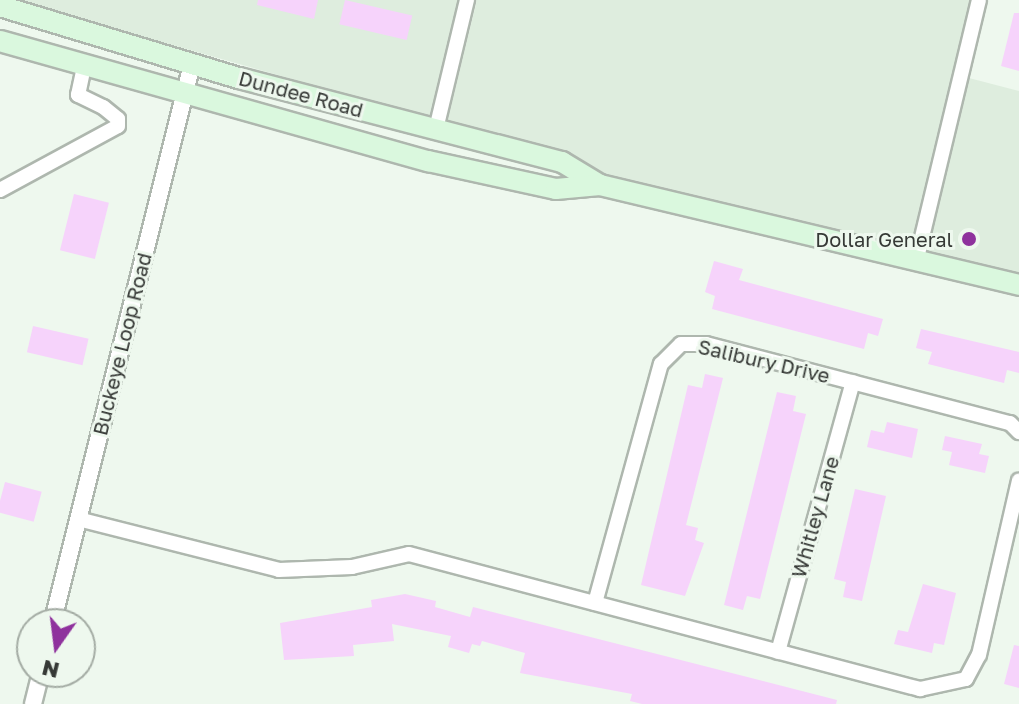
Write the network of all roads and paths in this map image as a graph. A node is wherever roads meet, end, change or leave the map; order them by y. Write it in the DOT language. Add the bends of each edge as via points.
graph roads {
  1 [pos="467,0"];
  2 [pos="979,0"];
  3 [pos="0,6"];
  4 [pos="0,41"];
  5 [pos="192,64"];
  6 [pos="84,67"];
  7 [pos="184,95"];
  8 [pos="436,129"];
  9 [pos="600,185"];
  10 [pos="0,190"];
  11 [pos="917,258"];
  12 [pos="1019,285"];
  13 [pos="853,382"];
  14 [pos="1019,432"];
  15 [pos="1019,481"];
  16 [pos="78,519"];
  17 [pos="595,603"];
  18 [pos="56,608"];
  19 [pos="778,652"];
  1 -- 8 [label="street"];
  2 -- 11 [label="street"];
  3 -- 5 [label="main road, Dundee Road"];
  4 -- 6 [label="main road, Dundee Road"];
  5 -- 7 [label="street, Buckeye Loop Road"];
  5 -- 8 [label="main road, Dundee Road"];
  6 -- 7 [label="main road, Dundee Road"];
  6 -- 10 [label="street" via="78,95 103,107 118,119 118,126"];
  7 -- 9 [label="main road, Dundee Road" via="556,189"];
  7 -- 16 [label="street, Buckeye Loop Road"];
  8 -- 9 [label="main road, Dundee Road" via="562,162"];
  9 -- 11 [label="main road, Dundee Road"];
  11 -- 12 [label="main road, Dundee Road"];
  13 -- 14 [label="street, Salibury Drive" via="1010,423"];
  13 -- 17 [label="street, Salibury Drive" via="706,344 681,344 661,364"];
  13 -- 19 [label="street, Whitley Lane"];
  15 -- 19 [label="street" via="979,655 966,679 920,689"];
  16 -- 17 [label="street" via="279,570 352,567 409,554"];
  16 -- 18 [label="street, Buckeye Loop Road"];
  17 -- 19 [label="street"];
}
